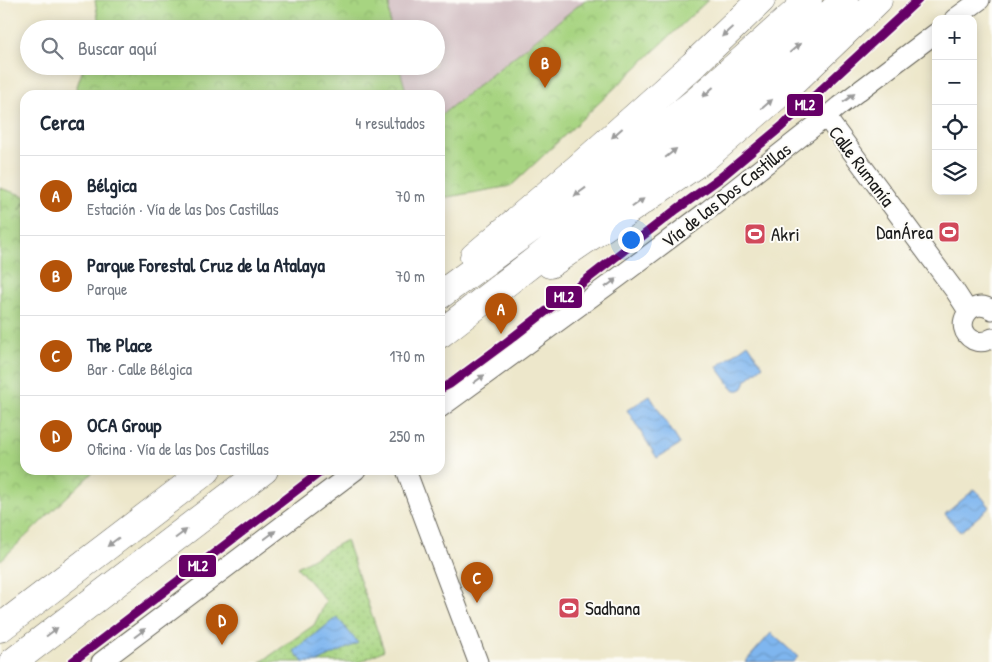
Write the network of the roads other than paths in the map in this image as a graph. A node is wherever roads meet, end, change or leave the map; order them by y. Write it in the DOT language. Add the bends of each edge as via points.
graph roads {
  1 [pos="761,0"];
  2 [pos="808,0"];
  3 [pos="844,0"];
  4 [pos="878,0"];
  5 [pos="980,0"];
  6 [pos="959,15"];
  7 [pos="932,36"];
  8 [pos="826,117"];
  9 [pos="445,281"];
  10 [pos="445,291"];
  11 [pos="992,310"];
  12 [pos="968,312"];
  13 [pos="445,330"];
  14 [pos="445,338"];
  15 [pos="992,338"];
  16 [pos="445,404"];
  17 [pos="200,475"];
  18 [pos="257,475"];
  19 [pos="349,475"];
  20 [pos="408,475"];
  21 [pos="0,628"];
  22 [pos="14,662"];
  23 [pos="101,662"];
  24 [pos="478,662"];
  1 -- 9 [label="highway, one-way" via="578,168"];
  2 -- 10 [label="highway, one-way" via="699,99 601,177"];
  13 -- 3 [label="highway, one-way" via="714,118 802,42"];
  14 -- 4 [label="highway, one-way" via="702,160 793,82"];
  5 -- 6 [label="street"];
  8 -- 7 [label="street, Vía de las Dos Castillas, one-way"];
  8 -- 12 [label="street, Calle Rumanía"];
  16 -- 8 [label="street, Vía de las Dos Castillas, one-way" via="703,214"];
  11 -- 12 [label="street" via="978,306"];
  12 -- 15 [label="street" via="963,323 966,335 983,342"];
  17 -- 21 [label="highway, one-way"];
  22 -- 18 [label="highway, one-way"];
  23 -- 19 [label="street, one-way"];
  20 -- 24 [label="street"];
}
